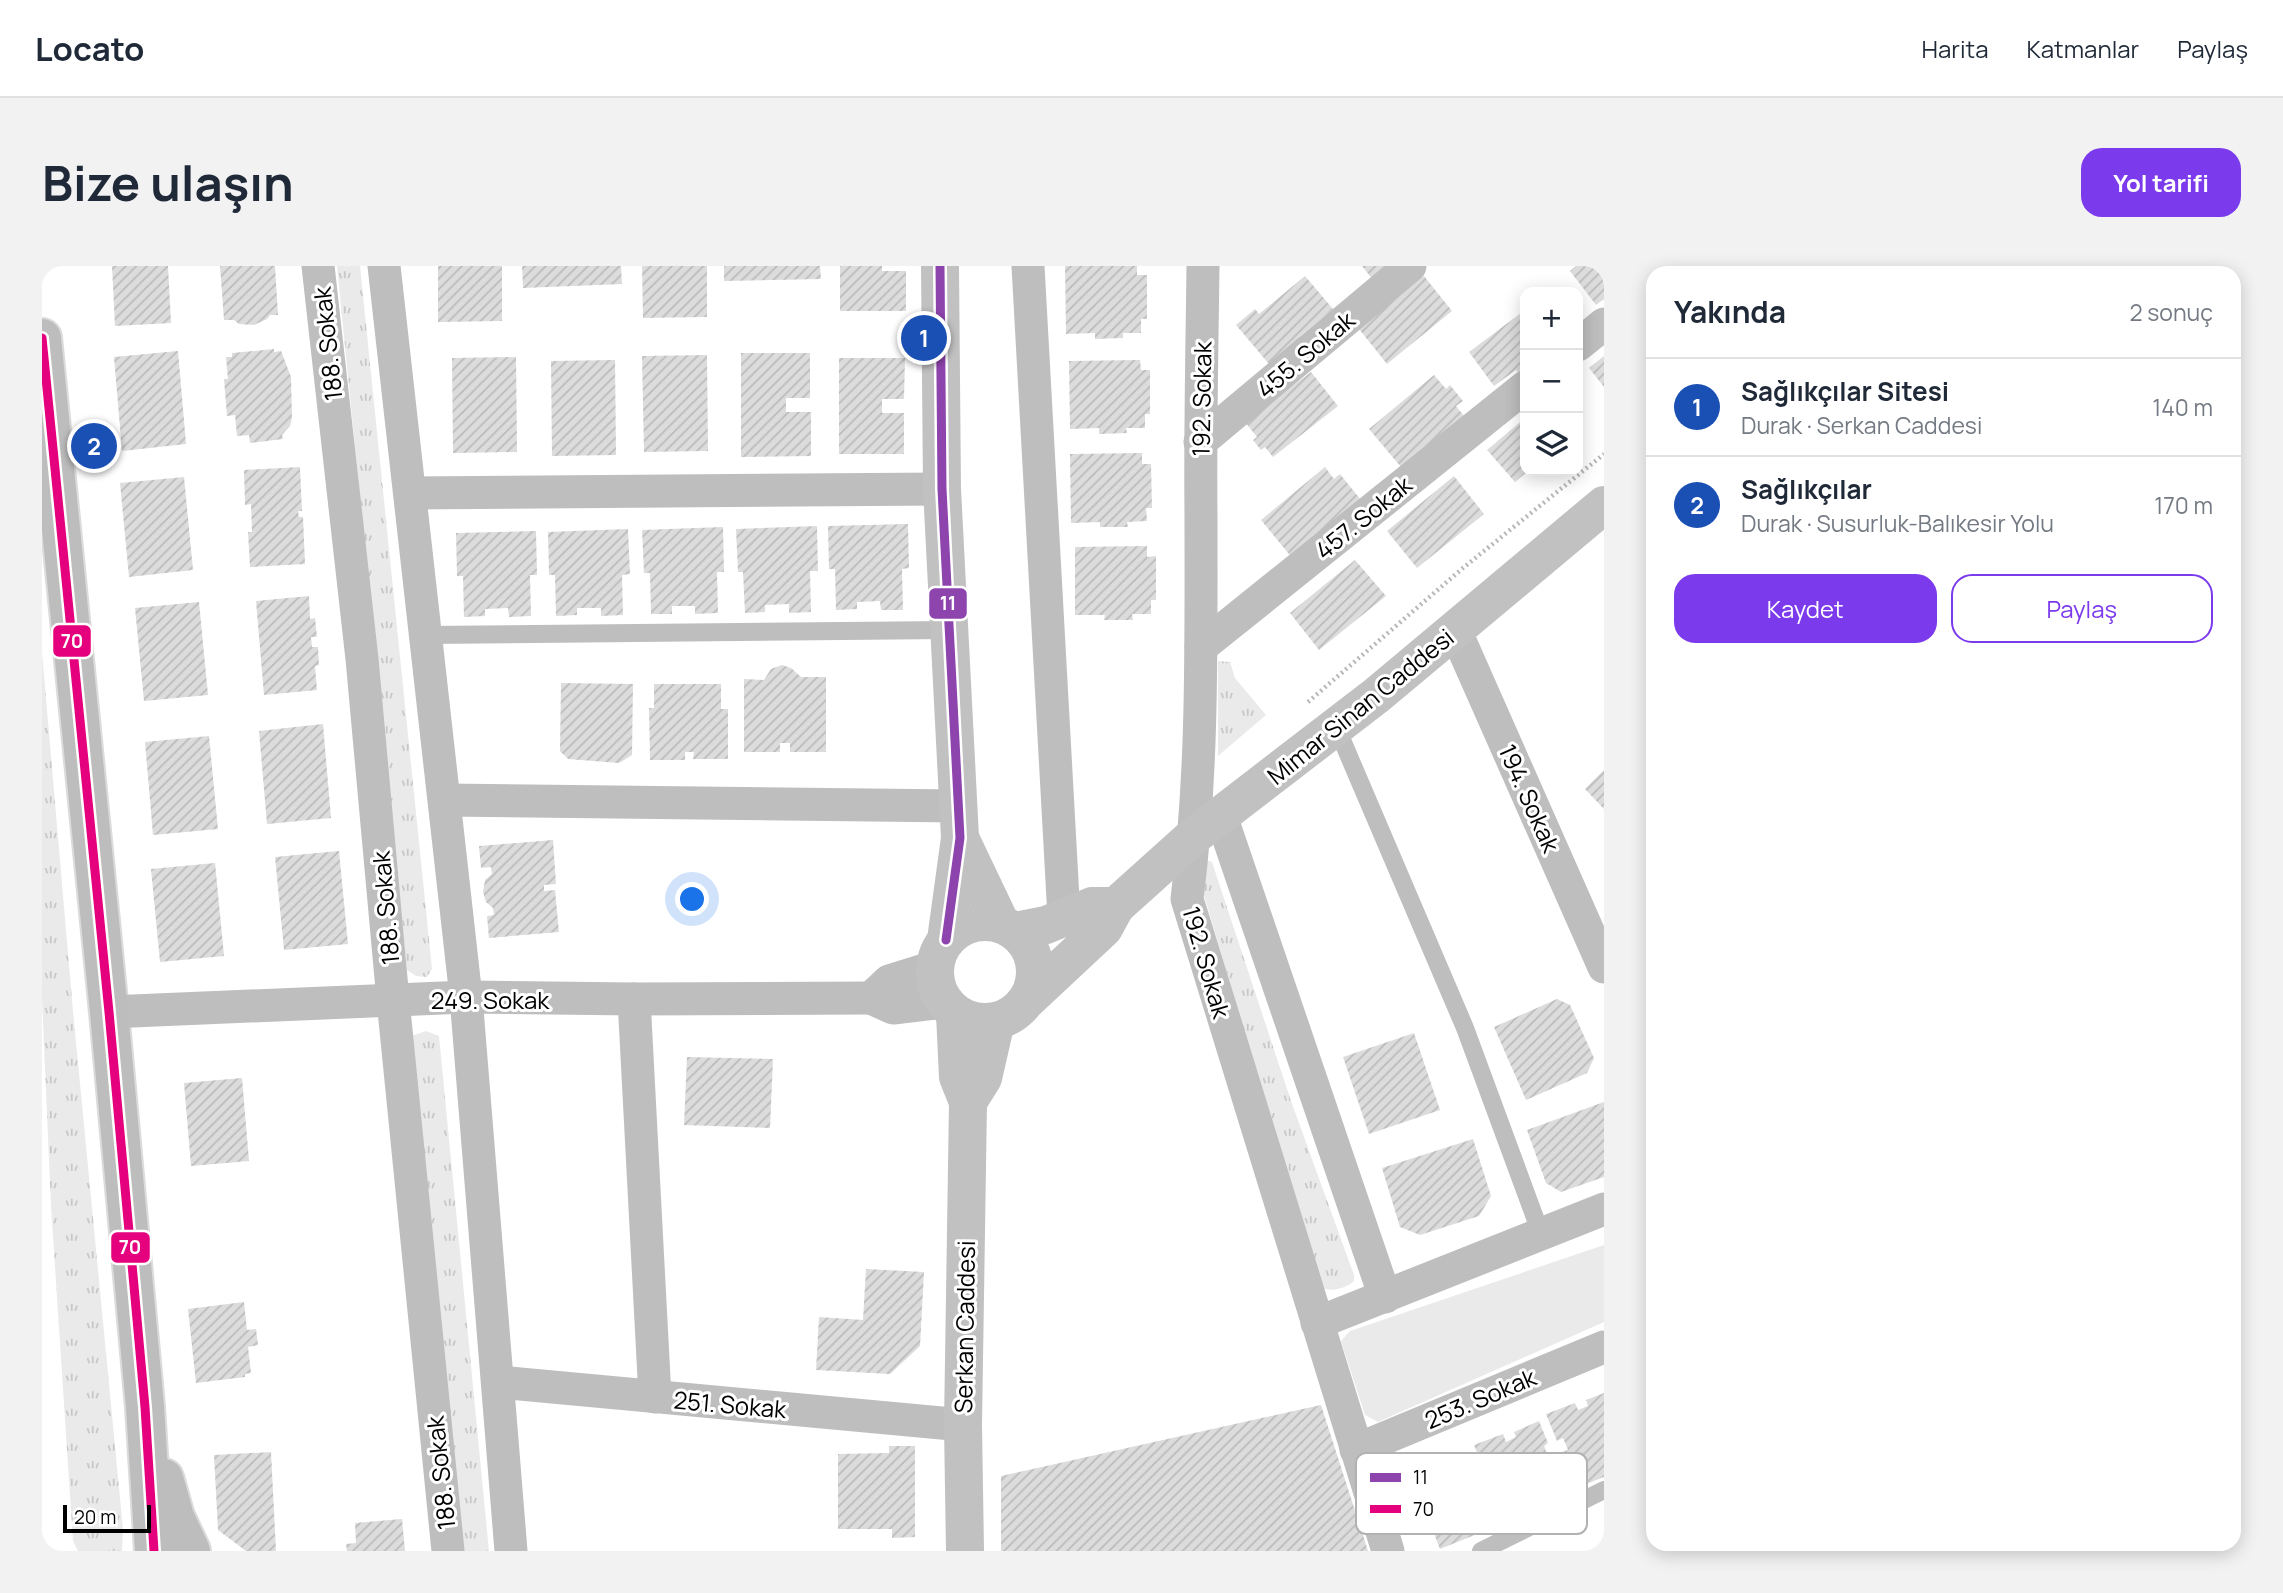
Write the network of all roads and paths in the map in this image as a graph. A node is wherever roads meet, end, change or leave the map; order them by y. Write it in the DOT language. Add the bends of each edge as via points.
graph roads {
  1 [pos="318,266"];
  2 [pos="384,266"];
  3 [pos="940,266"];
  4 [pos="1028,266"];
  5 [pos="1203,266"];
  6 [pos="1410,266"];
  7 [pos="1604,324"];
  8 [pos="42,338"];
  9 [pos="1583,341"];
  10 [pos="1520,391"];
  11 [pos="1200,442"];
  12 [pos="1604,454"];
  13 [pos="942,489"];
  14 [pos="410,493"];
  15 [pos="1604,505"];
  16 [pos="1455,629"];
  17 [pos="949,630"];
  18 [pos="426,635"];
  19 [pos="1201,647"];
  20 [pos="1299,710"];
  21 [pos="1336,726"];
  22 [pos="445,800"];
  23 [pos="959,822"];
  24 [pos="1208,826"];
  25 [pos="1116,906"];
  26 [pos="1064,917"];
  27 [pos="1008,928"];
  28 [pos="1600,946"];
  29 [pos="945,981"];
  30 [pos="466,997"];
  31 [pos="634,999"];
  32 [pos="1028,999"];
  33 [pos="393,1000"];
  34 [pos="109,1012"];
  35 [pos="996,1021"];
  36 [pos="968,1102"];
  37 [pos="1604,1209"];
  38 [pos="1541,1234"];
  39 [pos="1385,1297"];
  40 [pos="1317,1323"];
  41 [pos="1604,1347"];
  42 [pos="498,1382"];
  43 [pos="655,1397"];
  44 [pos="145,1406"];
  45 [pos="962,1425"];
  46 [pos="1356,1450"];
  47 [pos="1357,1453"];
  48 [pos="1604,1490"];
  49 [pos="1587,1498"];
  50 [pos="1383,1534"];
  51 [pos="1516,1534"];
  52 [pos="154,1551"];
  53 [pos="191,1551"];
  54 [pos="447,1551"];
  55 [pos="511,1551"];
  56 [pos="965,1551"];
  57 [pos="1388,1551"];
  58 [pos="1482,1551"];
  1 -- 33 [label="street, 188. Sokak"];
  2 -- 14 [label="street"];
  3 -- 13 [label="main road, Serkan Caddesi"];
  4 -- 26 [label="street"];
  5 -- 11 [label="street, 192. Sokak"];
  6 -- 11 [label="street, 455. Sokak"];
  7 -- 9 [label="street"];
  8 -- 34 [label="highway"];
  10 -- 19 [label="street, 457. Sokak"];
  11 -- 19 [label="street, 192. Sokak"];
  12 -- 20 [label="path"];
  13 -- 14 [label="street"];
  13 -- 17 [label="main road, Serkan Caddesi"];
  14 -- 18 [label="street"];
  15 -- 16 [label="main road, Mimar Sinan Caddesi"];
  16 -- 21 [label="main road, Mimar Sinan Caddesi"];
  16 -- 28 [label="street, 194. Sokak"];
  17 -- 18 [label="lane"];
  17 -- 23 [label="main road, Serkan Caddesi"];
  18 -- 22 [label="street"];
  19 -- 24 [label="street, 192. Sokak"];
  21 -- 24 [label="main road, Mimar Sinan Caddesi"];
  21 -- 38 [label="lane" via="1465,1028"];
  22 -- 23 [label="street"];
  22 -- 30 [label="street"];
  23 -- 27 [label="main road, Serkan Caddesi"];
  23 -- 29 [label="main road, Serkan Caddesi"];
  24 -- 25 [label="main road, Mimar Sinan Caddesi"];
  24 -- 39 [label="street, 192. Sokak"];
  24 -- 40 [label="street, 192. Sokak" via="1187,899"];
  25 -- 26 [label="main road" via="1092,906"];
  25 -- 32 [label="main road, Mimar Sinan Caddesi" via="1104,928"];
  26 -- 27 [label="main road" via="1046,925"];
  27 -- 29 [label="main road" via="986,922 957,930"];
  27 -- 32 [label="main road" via="1032,955 1034,984"];
  29 -- 31 [label="street, 249. Sokak" via="888,981 870,998"];
  29 -- 35 [label="main road" via="970,1021"];
  29 -- 36 [label="main road, Serkan Caddesi" via="958,1077"];
  30 -- 31 [label="street, 249. Sokak"];
  30 -- 33 [label="street, 249. Sokak"];
  30 -- 42 [label="street"];
  31 -- 43 [label="street"];
  32 -- 35 [label="main road" via="1017,1011"];
  33 -- 34 [label="street, 249. Sokak"];
  33 -- 54 [label="street, 188. Sokak"];
  34 -- 44 [label="highway"];
  35 -- 36 [label="main road, Serkan Caddesi" via="983,1078"];
  36 -- 45 [label="main road, Serkan Caddesi"];
  37 -- 38 [label="street"];
  38 -- 39 [label="street"];
  39 -- 40 [label="street"];
  40 -- 46 [label="street, 192. Sokak"];
  41 -- 46 [label="street, 253. Sokak"];
  42 -- 43 [label="street, 251. Sokak"];
  42 -- 55 [label="street"];
  43 -- 45 [label="street, 251. Sokak"];
  44 -- 52 [label="highway"];
  44 -- 53 [label="highway" via="175,1517"];
  45 -- 56 [label="main road, Serkan Caddesi"];
  46 -- 47 [label="street, 192. Sokak"];
  48 -- 49 [label="lane"];
  50 -- 57 [label="street, 192. Sokak"];
  51 -- 58 [label="lane"];
}
